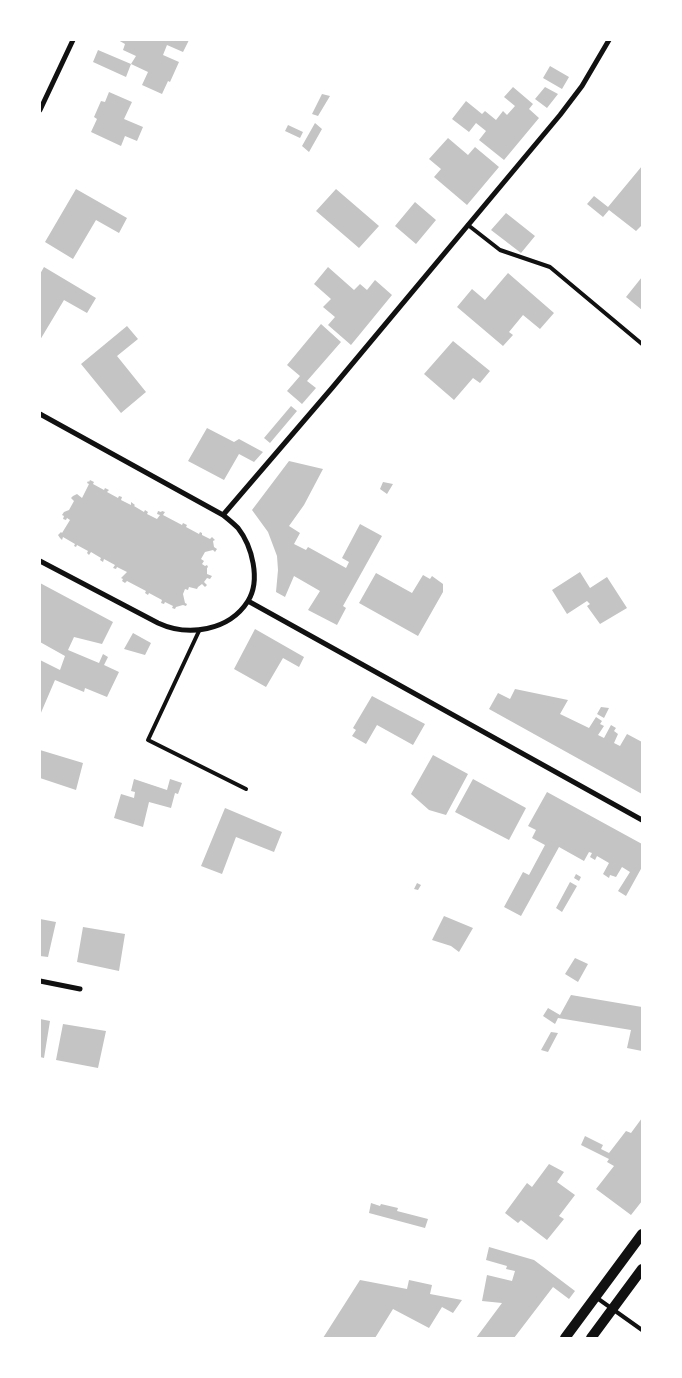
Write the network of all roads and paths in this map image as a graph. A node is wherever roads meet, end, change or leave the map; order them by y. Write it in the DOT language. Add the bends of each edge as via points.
graph roads {
  1 [pos="74,40"];
  2 [pos="609,40"];
  3 [pos="40,110"];
  4 [pos="468,225"];
  5 [pos="642,344"];
  6 [pos="40,414"];
  7 [pos="223,515"];
  8 [pos="40,561"];
  9 [pos="248,601"];
  10 [pos="199,631"];
  11 [pos="246,788"];
  12 [pos="642,820"];
  13 [pos="40,981"];
  14 [pos="80,990"];
  15 [pos="642,1234"];
  16 [pos="642,1270"];
  17 [pos="596,1296"];
  18 [pos="613,1309"];
  19 [pos="642,1330"];
  20 [pos="565,1338"];
  21 [pos="591,1338"];
  1 -- 3 [label="street"];
  2 -- 4 [label="street" via="572,100"];
  4 -- 5 [label="lane" via="500,250 550,267"];
  4 -- 7 [label="street"];
  6 -- 7 [label="street"];
  7 -- 9 [label="street" via="238,528 249,549 254,582"];
  8 -- 10 [label="street" via="170,628"];
  9 -- 10 [label="street" via="233,616"];
  9 -- 12 [label="street"];
  10 -- 11 [label="lane" via="148,740"];
  13 -- 14 [label="street"];
  15 -- 17 [label="main road"];
  16 -- 18 [label="main road"];
  17 -- 18 [label="lane"];
  17 -- 20 [label="main road"];
  18 -- 19 [label="lane"];
  18 -- 21 [label="main road"];
}
